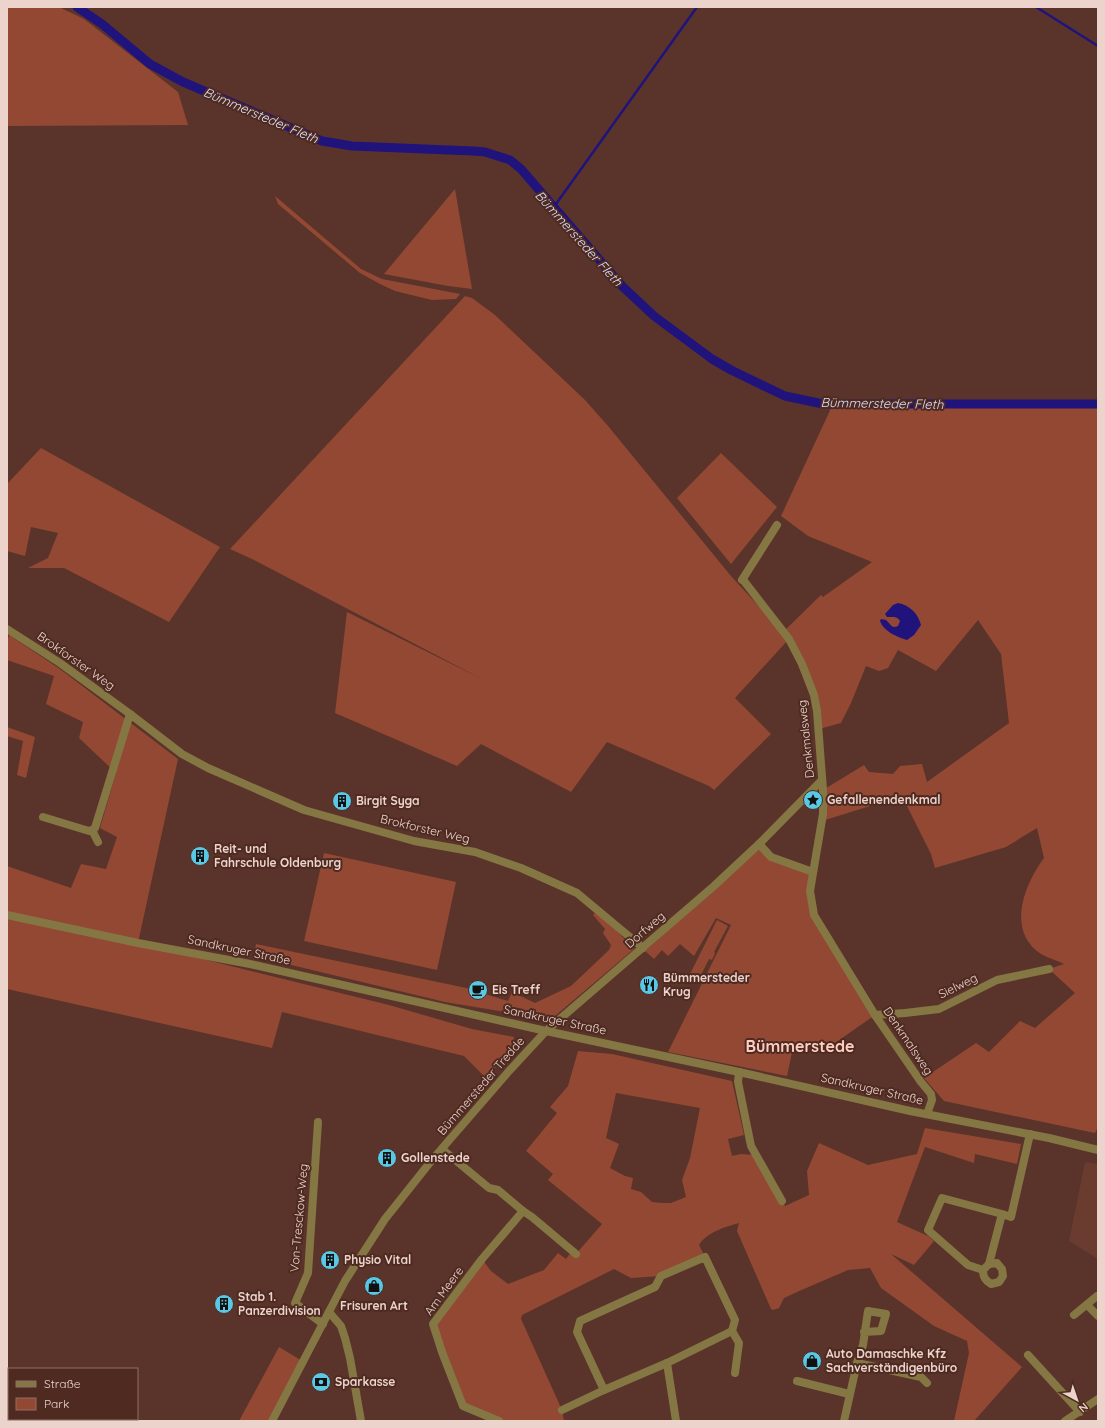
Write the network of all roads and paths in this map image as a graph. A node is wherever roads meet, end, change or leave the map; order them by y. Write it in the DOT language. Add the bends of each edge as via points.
graph roads {
  1 [pos="777,525"];
  2 [pos="7,629"];
  3 [pos="130,714"];
  4 [pos="822,780"];
  5 [pos="43,817"];
  6 [pos="92,830"];
  7 [pos="98,842"];
  8 [pos="759,844"];
  9 [pos="813,872"];
  10 [pos="7,915"];
  11 [pos="642,948"];
  12 [pos="1049,969"];
  13 [pos="875,1015"];
  14 [pos="546,1031"];
  15 [pos="739,1072"];
  16 [pos="927,1114"];
  17 [pos="318,1122"];
  18 [pos="1030,1134"];
  19 [pos="442,1149"];
  20 [pos="1098,1150"];
  21 [pos="782,1201"];
  22 [pos="523,1211"];
  23 [pos="1002,1214"];
  24 [pos="576,1254"];
  25 [pos="1097,1296"];
  26 [pos="1087,1305"];
  27 [pos="329,1312"];
  28 [pos="1074,1315"];
  29 [pos="1098,1316"];
  30 [pos="323,1324"];
  31 [pos="732,1331"];
  32 [pos="864,1332"];
  33 [pos="1028,1355"];
  34 [pos="667,1363"];
  35 [pos="857,1363"];
  36 [pos="735,1373"];
  37 [pos="797,1381"];
  38 [pos="927,1383"];
  39 [pos="604,1390"];
  40 [pos="850,1394"];
  41 [pos="1098,1399"];
  42 [pos="562,1410"];
  43 [pos="1080,1412"];
  44 [pos="272,1421"];
  45 [pos="361,1421"];
  46 [pos="499,1421"];
  47 [pos="676,1421"];
  48 [pos="844,1421"];
  49 [pos="1065,1421"];
  1 -- 4 [label="street, Denkmalsweg" via="742,580 788,640 802,664 814,695"];
  2 -- 3 [label="street, Brokforster Weg" via="60,663"];
  3 -- 6 [label="street" via="95,828"];
  3 -- 11 [label="street, Brokforster Weg" via="182,754 304,810 414,840 475,852 521,868 577,894"];
  4 -- 8 [label="street, Dorfweg"];
  4 -- 9 [label="street, Denkmalsweg" via="823,814"];
  5 -- 6 [label="street"];
  6 -- 7 [label="street"];
  8 -- 9 [label="street" via="771,858"];
  8 -- 11 [label="street, Dorfweg"];
  9 -- 13 [label="street, Denkmalsweg" via="810,890 814,915"];
  10 -- 14 [label="street, Sandkruger Straße" via="250,964"];
  11 -- 14 [label="street, Dorfweg"];
  12 -- 13 [label="street, Sielweg" via="996,980 938,1009"];
  13 -- 16 [label="street, Denkmalsweg" via="920,1082 931,1094 932,1100"];
  14 -- 15 [label="street, Sandkruger Straße"];
  14 -- 19 [label="street, Bümmersteder Tredde"];
  15 -- 16 [label="street, Sandkruger Straße"];
  15 -- 21 [label="street" via="738,1082 751,1146"];
  16 -- 18 [label="street, Sandkruger Straße"];
  17 -- 30 [label="street, Von-Tresckow-Weg" via="308,1273 295,1303"];
  18 -- 20 [label="street, Sandkruger Straße"];
  18 -- 23 [label="street" via="1011,1217"];
  19 -- 22 [label="street" via="489,1188 498,1190"];
  19 -- 27 [label="street, Bümmersteder Tredde" via="385,1219 345,1281"];
  22 -- 24 [label="street"];
  22 -- 46 [label="street, Am Meere" via="433,1324 463,1406"];
  23 -- 23 [label="street" via="986,1267 968,1265 928,1230 942,1198"];
  25 -- 26 [label="street"];
  26 -- 28 [label="street"];
  26 -- 29 [label="street"];
  27 -- 30 [label="street, Bümmersteder Tredde"];
  27 -- 45 [label="street" via="341,1326 345,1338"];
  30 -- 44 [label="street, Bümmersteder Tredde"];
  31 -- 34 [label="street"];
  31 -- 36 [label="street" via="739,1343"];
  31 -- 39 [label="street" via="735,1320 705,1257 661,1276 656,1287 580,1322 577,1332"];
  32 -- 35 [label="street"];
  33 -- 43 [label="street"];
  34 -- 39 [label="street"];
  34 -- 47 [label="street"];
  35 -- 38 [label="street" via="921,1376"];
  35 -- 40 [label="street"];
  37 -- 40 [label="street"];
  39 -- 42 [label="street"];
  40 -- 48 [label="street"];
  41 -- 43 [label="street"];
  43 -- 49 [label="street"];
}
